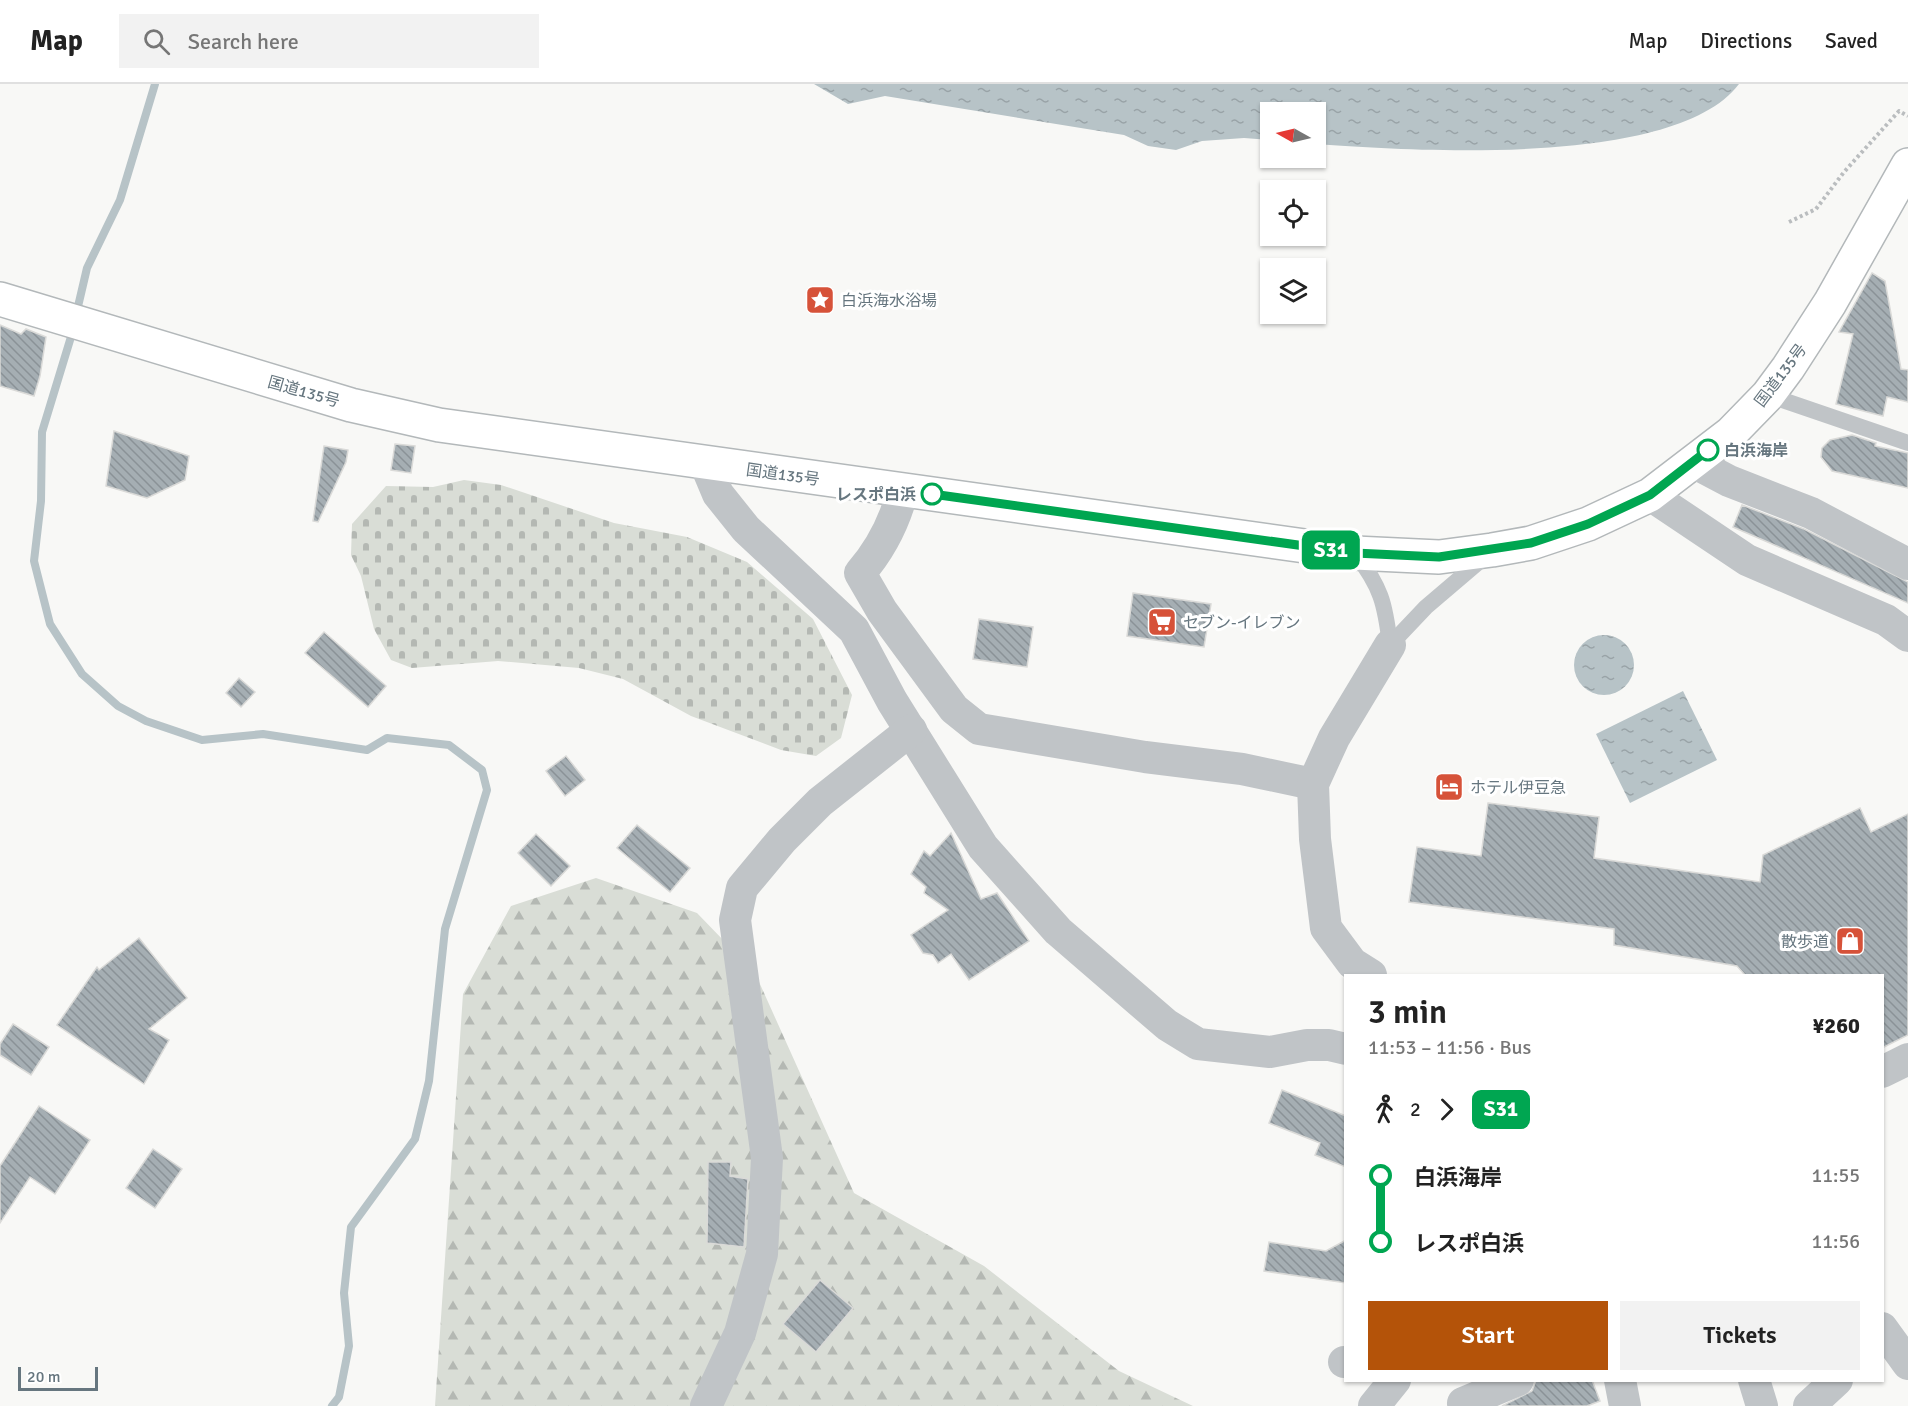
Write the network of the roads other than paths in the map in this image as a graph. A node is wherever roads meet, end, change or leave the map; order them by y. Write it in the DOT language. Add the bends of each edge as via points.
graph roads {
  1 [pos="1908,165"];
  2 [pos="0,299"];
  3 [pos="1768,395"];
  4 [pos="1908,442"];
  5 [pos="1693,462"];
  6 [pos="705,463"];
  7 [pos="903,490"];
  8 [pos="1650,495"];
  9 [pos="1492,550"];
  10 [pos="1355,553"];
  11 [pos="1900,556"];
  12 [pos="1908,636"];
  13 [pos="1390,645"];
  14 [pos="911,730"];
  15 [pos="1312,784"];
  16 [pos="1369,974"];
  17 [pos="1344,1049"];
  18 [pos="1908,1059"];
  19 [pos="1884,1071"];
  20 [pos="1884,1335"];
  21 [pos="1908,1364"];
  22 [pos="1393,1382"];
  23 [pos="1513,1382"];
  24 [pos="1620,1382"];
  25 [pos="1755,1382"];
  26 [pos="1835,1382"];
  27 [pos="1463,1403"];
  28 [pos="706,1406"];
  29 [pos="1374,1406"];
  30 [pos="1625,1406"];
  31 [pos="1762,1406"];
  32 [pos="1809,1406"];
  1 -- 3 [label="highway, 国道135号" via="1830,303"];
  2 -- 6 [label="highway, 国道135号" via="351,405 439,425"];
  3 -- 4 [label="lane"];
  3 -- 5 [label="highway, 国道135号" via="1731,433"];
  5 -- 8 [label="highway, 国道135号"];
  5 -- 11 [label="street"];
  6 -- 7 [label="highway, 国道135号"];
  6 -- 14 [label="street" via="718,494 746,529 854,630"];
  7 -- 10 [label="highway, 国道135号"];
  7 -- 15 [label="street" via="895,519 860,573 882,611 954,709 979,729 1242,769"];
  8 -- 9 [label="highway, 国道135号" via="1588,524 1531,543"];
  8 -- 12 [label="street" via="1747,560 1886,620"];
  9 -- 10 [label="highway, 国道135号" via="1439,557"];
  9 -- 13 [label="lane" via="1426,607"];
  10 -- 13 [label="lane" via="1375,579 1386,606"];
  13 -- 15 [label="street" via="1334,738"];
  14 -- 17 [label="street" via="983,847 1020,892 1058,931 1167,1025 1198,1044 1238,1051 1270,1052 1307,1045"];
  14 -- 28 [label="street" via="820,802 742,888 735,920 767,1158 762,1254 740,1333"];
  15 -- 16 [label="street" via="1326,928 1352,963"];
  18 -- 19 [label="street"];
  20 -- 21 [label="street"];
  22 -- 29 [label="street"];
  23 -- 27 [label="street"];
  24 -- 30 [label="street"];
  25 -- 31 [label="street"];
  26 -- 32 [label="street"];
}
